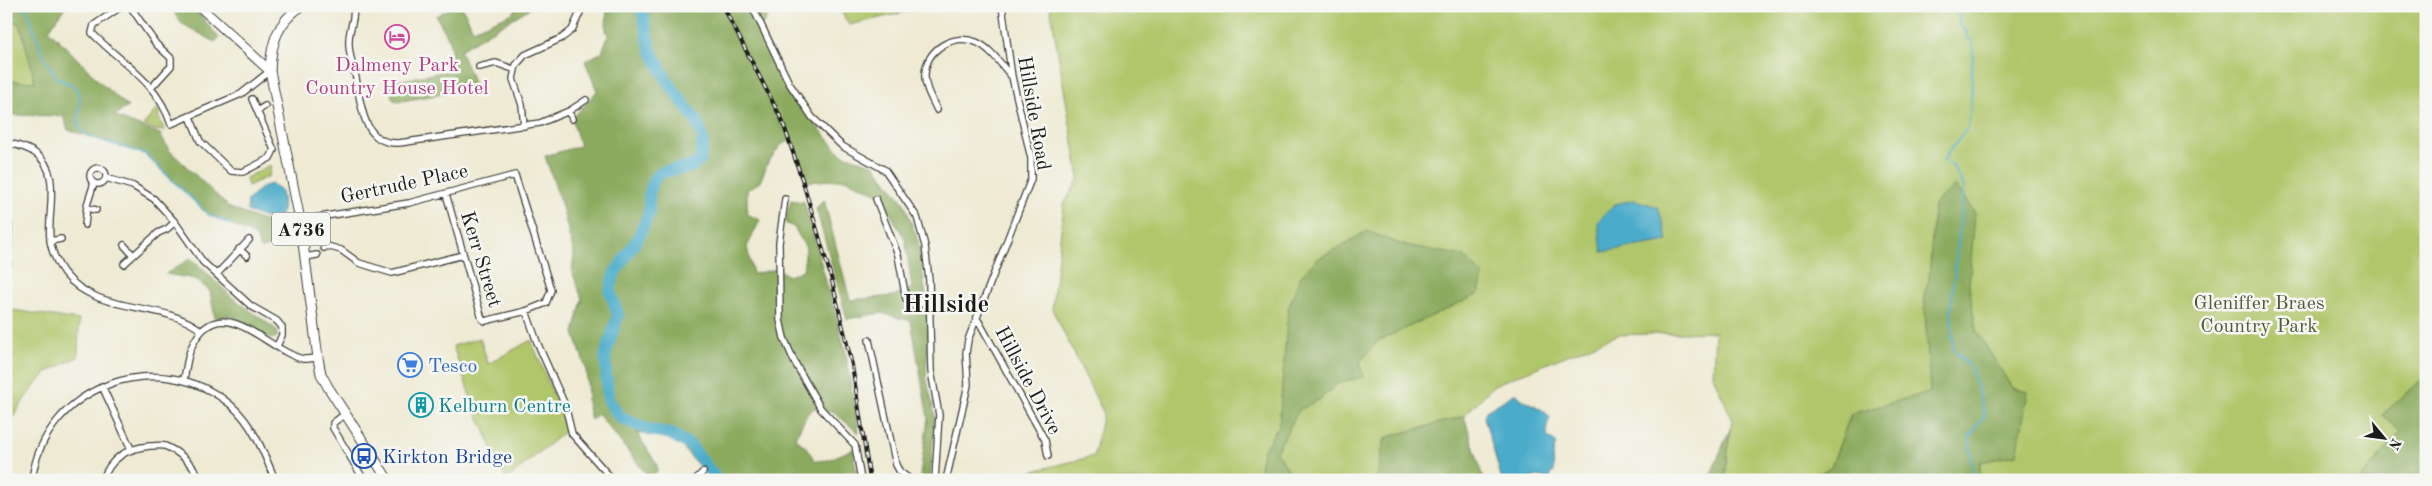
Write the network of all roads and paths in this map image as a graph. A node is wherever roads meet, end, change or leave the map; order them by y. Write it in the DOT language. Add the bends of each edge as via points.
graph roads {
  1 [pos="122,6"];
  2 [pos="130,6"];
  3 [pos="199,6"];
  4 [pos="301,6"];
  5 [pos="353,6"];
  6 [pos="583,6"];
  7 [pos="752,6"];
  8 [pos="1002,6"];
  9 [pos="479,67"];
  10 [pos="514,69"];
  11 [pos="270,71"];
  12 [pos="1012,77"];
  13 [pos="152,87"];
  14 [pos="252,99"];
  15 [pos="586,100"];
  16 [pos="265,106"];
  17 [pos="937,110"];
  18 [pos="257,111"];
  19 [pos="569,112"];
  20 [pos="190,117"];
  21 [pos="572,119"];
  22 [pos="524,126"];
  23 [pos="6,142"];
  24 [pos="106,178"];
  25 [pos="94,183"];
  26 [pos="446,194"];
  27 [pos="786,199"];
  28 [pos="879,202"];
  29 [pos="87,208"];
  30 [pos="96,210"];
  31 [pos="6,217"];
  32 [pos="300,220"];
  33 [pos="175,222"];
  34 [pos="85,225"];
  35 [pos="61,240"];
  36 [pos="249,240"];
  37 [pos="50,241"];
  38 [pos="124,245"];
  39 [pos="324,248"];
  40 [pos="239,249"];
  41 [pos="317,254"];
  42 [pos="463,254"];
  43 [pos="133,255"];
  44 [pos="247,256"];
  45 [pos="305,257"];
  46 [pos="124,264"];
  47 [pos="6,268"];
  48 [pos="217,274"];
  49 [pos="930,302"];
  50 [pos="526,311"];
  51 [pos="978,320"];
  52 [pos="202,331"];
  53 [pos="869,340"];
  54 [pos="277,346"];
  55 [pos="318,358"];
  56 [pos="184,380"];
  57 [pos="102,386"];
  58 [pos="345,414"];
  59 [pos="131,449"];
  60 [pos="1048,456"];
  61 [pos="704,472"];
  62 [pos="32,480"];
  63 [pos="103,480"];
  64 [pos="202,480"];
  65 [pos="275,480"];
  66 [pos="364,480"];
  67 [pos="388,480"];
  68 [pos="614,480"];
  69 [pos="695,480"];
  70 [pos="861,480"];
  71 [pos="911,480"];
  72 [pos="935,480"];
  73 [pos="946,480"];
  1 -- 13 [label="street" via="94,25 92,33"];
  2 -- 13 [label="street" via="156,44 172,58 171,66"];
  3 -- 11 [label="main road"];
  4 -- 11 [label="main road, A736" via="277,31"];
  5 -- 22 [label="street" via="349,48 365,122 379,139 399,143"];
  6 -- 10 [label="street" via="572,30 525,55"];
  7 -- 49 [label="street" via="789,83 812,117 842,146 885,170 910,204 925,246"];
  8 -- 12 [label="street, Hillside Road"];
  9 -- 10 [label="street" via="496,63"];
  10 -- 22 [label="street" via="513,79 522,105"];
  11 -- 20 [label="street" via="241,94"];
  11 -- 32 [label="main road, A736"];
  12 -- 17 [label="street" via="989,51 974,41 956,40 944,44 927,61 925,74 927,87 937,102"];
  12 -- 51 [label="street, Hillside Road" via="1030,158 1031,180"];
  13 -- 20 [label="street" via="171,124"];
  14 -- 18 [label="street"];
  15 -- 19 [label="street"];
  16 -- 18 [label="street"];
  18 -- 20 [label="street" via="274,150 273,155 239,173 232,171 205,147"];
  19 -- 21 [label="street"];
  19 -- 22 [label="street"];
  23 -- 37 [label="street" via="36,153 50,174"];
  24 -- 25 [label="street" via="101,184"];
  24 -- 25 [label="street" via="104,170 96,168 90,174"];
  24 -- 33 [label="street" via="144,192"];
  25 -- 29 [label="street"];
  26 -- 32 [label="street, Gertrude Place"];
  26 -- 42 [label="street, Kerr Street"];
  26 -- 50 [label="street, Gertrude Place" via="515,175 551,290 546,303"];
  27 -- 70 [label="street" via="779,243 780,320 784,338 821,409 855,445"];
  28 -- 49 [label="street" via="898,255 906,299 912,305"];
  29 -- 30 [label="street"];
  29 -- 34 [label="street"];
  31 -- 47 [label="street" via="9,224"];
  32 -- 45 [label="main road, A736"];
  33 -- 43 [label="street"];
  33 -- 48 [label="street" via="203,262"];
  35 -- 37 [label="street"];
  36 -- 40 [label="street"];
  37 -- 52 [label="street" via="64,273 86,292 110,302 168,313"];
  38 -- 43 [label="street"];
  39 -- 42 [label="street" via="341,250 359,263 392,274"];
  40 -- 44 [label="street"];
  40 -- 48 [label="street"];
  41 -- 45 [label="street"];
  42 -- 50 [label="street, Kerr Street" via="485,322"];
  43 -- 46 [label="street"];
  45 -- 55 [label="main road, A736"];
  48 -- 54 [label="street" via="251,306 282,327"];
  49 -- 72 [label="street" via="932,371 939,415"];
  50 -- 68 [label="street" via="565,405 572,434"];
  51 -- 60 [label="street, Hillside Drive" via="1045,440"];
  51 -- 73 [label="street, Hillside Road" via="967,347 968,385"];
  52 -- 54 [label="street" via="215,324 232,321"];
  52 -- 56 [label="street" via="192,347"];
  53 -- 71 [label="street" via="896,465"];
  54 -- 55 [label="street" via="303,359"];
  55 -- 58 [label="main road, A736" via="321,374"];
  56 -- 57 [label="street" via="142,376"];
  56 -- 65 [label="street" via="211,391 232,406 257,439"];
  57 -- 59 [label="street"];
  57 -- 62 [label="street" via="88,393 58,419 38,455"];
  58 -- 66 [label="street" via="333,423 333,428"];
  58 -- 67 [label="main road, A736"];
  59 -- 63 [label="street" via="114,460"];
  59 -- 64 [label="street" via="163,446 181,454"];
  61 -- 69 [label="street"];
}
